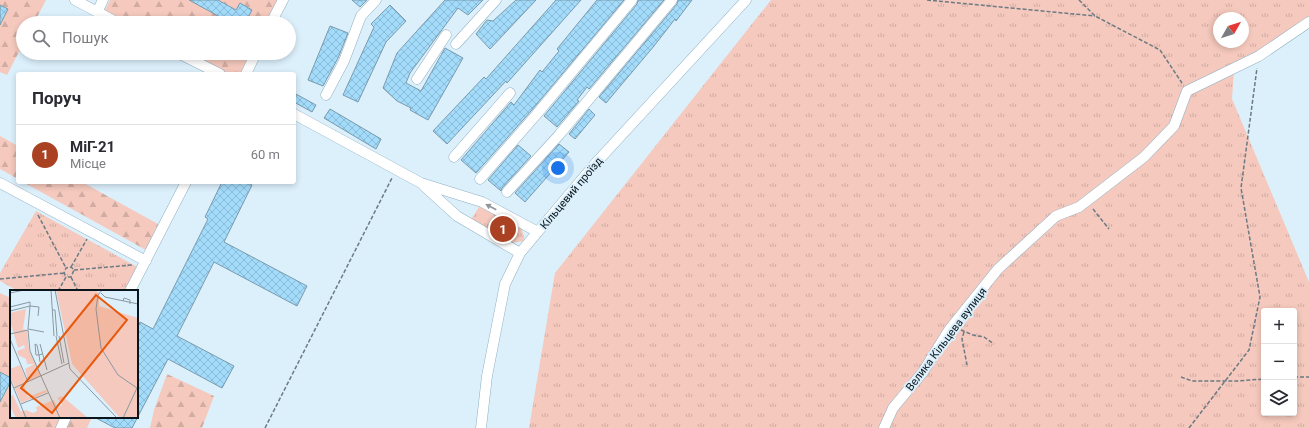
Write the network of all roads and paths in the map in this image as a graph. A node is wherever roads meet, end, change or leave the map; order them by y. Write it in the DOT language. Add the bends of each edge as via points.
graph roads {
  1 [pos="75,0"];
  2 [pos="103,0"];
  3 [pos="283,0"];
  4 [pos="376,0"];
  5 [pos="496,0"];
  6 [pos="632,0"];
  7 [pos="672,0"];
  8 [pos="746,0"];
  9 [pos="927,0"];
  10 [pos="1079,0"];
  11 [pos="97,12"];
  12 [pos="105,16"];
  13 [pos="275,16"];
  14 [pos="1095,16"];
  15 [pos="1309,22"];
  16 [pos="446,35"];
  17 [pos="456,44"];
  18 [pos="1259,56"];
  19 [pos="192,60"];
  20 [pos="253,60"];
  21 [pos="216,72"];
  22 [pos="247,72"];
  23 [pos="417,79"];
  24 [pos="1188,91"];
  25 [pos="510,93"];
  26 [pos="326,95"];
  27 [pos="296,115"];
  28 [pos="454,157"];
  29 [pos="396,169"];
  30 [pos="480,179"];
  31 [pos="0,183"];
  32 [pos="422,183"];
  33 [pos="185,184"];
  34 [pos="507,192"];
  35 [pos="31,199"];
  36 [pos="1087,201"];
  37 [pos="1109,229"];
  38 [pos="92,232"];
  39 [pos="538,232"];
  40 [pos="520,253"];
  41 [pos="145,262"];
  42 [pos="71,267"];
  43 [pos="66,268"];
  44 [pos="74,270"];
  45 [pos="64,273"];
  46 [pos="66,277"];
  47 [pos="71,277"];
  48 [pos="0,279"];
  49 [pos="59,290"];
  50 [pos="78,290"];
  51 [pos="131,290"];
  52 [pos="953,325"];
  53 [pos="964,332"];
  54 [pos="994,344"];
  55 [pos="966,365"];
  56 [pos="1181,377"];
  57 [pos="1297,377"];
  58 [pos="1309,377"];
  59 [pos="1261,379"];
  60 [pos="1226,381"];
  61 [pos="66,418"];
  62 [pos="61,428"];
  63 [pos="265,428"];
  64 [pos="481,428"];
  65 [pos="884,428"];
  66 [pos="1189,428"];
  1 -- 11 [label="street"];
  2 -- 11 [label="street"];
  3 -- 13 [label="street"];
  4 -- 26 [label="street" via="361,16 344,61"];
  5 -- 17 [label="street"];
  6 -- 30 [label="street"];
  7 -- 34 [label="street" via="559,135"];
  8 -- 39 [label="street, Кільцевий проїзд" via="594,165"];
  9 -- 14 [label="path"];
  10 -- 14 [label="path"];
  11 -- 12 [label="street"];
  14 -- 24 [label="path" via="1160,50"];
  15 -- 18 [label="street"];
  16 -- 23 [label="street"];
  18 -- 24 [label="street"];
  18 -- 60 [label="path" via="1241,188 1260,297 1249,350"];
  19 -- 21 [label="street"];
  20 -- 22 [label="street"];
  24 -- 36 [label="street, Велика Кільцева вулиця" via="1174,126 1144,157"];
  25 -- 28 [label="street"];
  27 -- 29 [label="street"];
  29 -- 32 [label="street"];
  29 -- 63 [label="path"];
  31 -- 35 [label="street"];
  39 -- 32 [label="street, one-way" via="482,202"];
  32 -- 40 [label="street" via="457,216"];
  33 -- 41 [label="street"];
  35 -- 38 [label="street"];
  35 -- 43 [label="path"];
  36 -- 37 [label="path"];
  36 -- 52 [label="street, Велика Кільцева вулиця" via="1056,216 998,269"];
  38 -- 41 [label="street"];
  38 -- 42 [label="path"];
  39 -- 40 [label="street, Кільцевий проїзд"];
  40 -- 64 [label="street, Кільцевий проїзд" via="504,284 487,376"];
  41 -- 44 [label="path"];
  41 -- 51 [label="street"];
  42 -- 43 [label="path"];
  42 -- 44 [label="path"];
  43 -- 45 [label="path"];
  44 -- 47 [label="path"];
  45 -- 46 [label="path"];
  45 -- 48 [label="path"];
  46 -- 47 [label="path"];
  46 -- 49 [label="path"];
  47 -- 50 [label="path"];
  52 -- 53 [label="path"];
  52 -- 65 [label="street, Велика Кільцева вулиця" via="923,372 893,408"];
  53 -- 54 [label="path" via="984,337"];
  53 -- 55 [label="path" via="962,339"];
  56 -- 60 [label="path" via="1192,382"];
  57 -- 58 [label="path"];
  59 -- 60 [label="path"];
  60 -- 66 [label="path"];
  61 -- 62 [label="street"];
}
